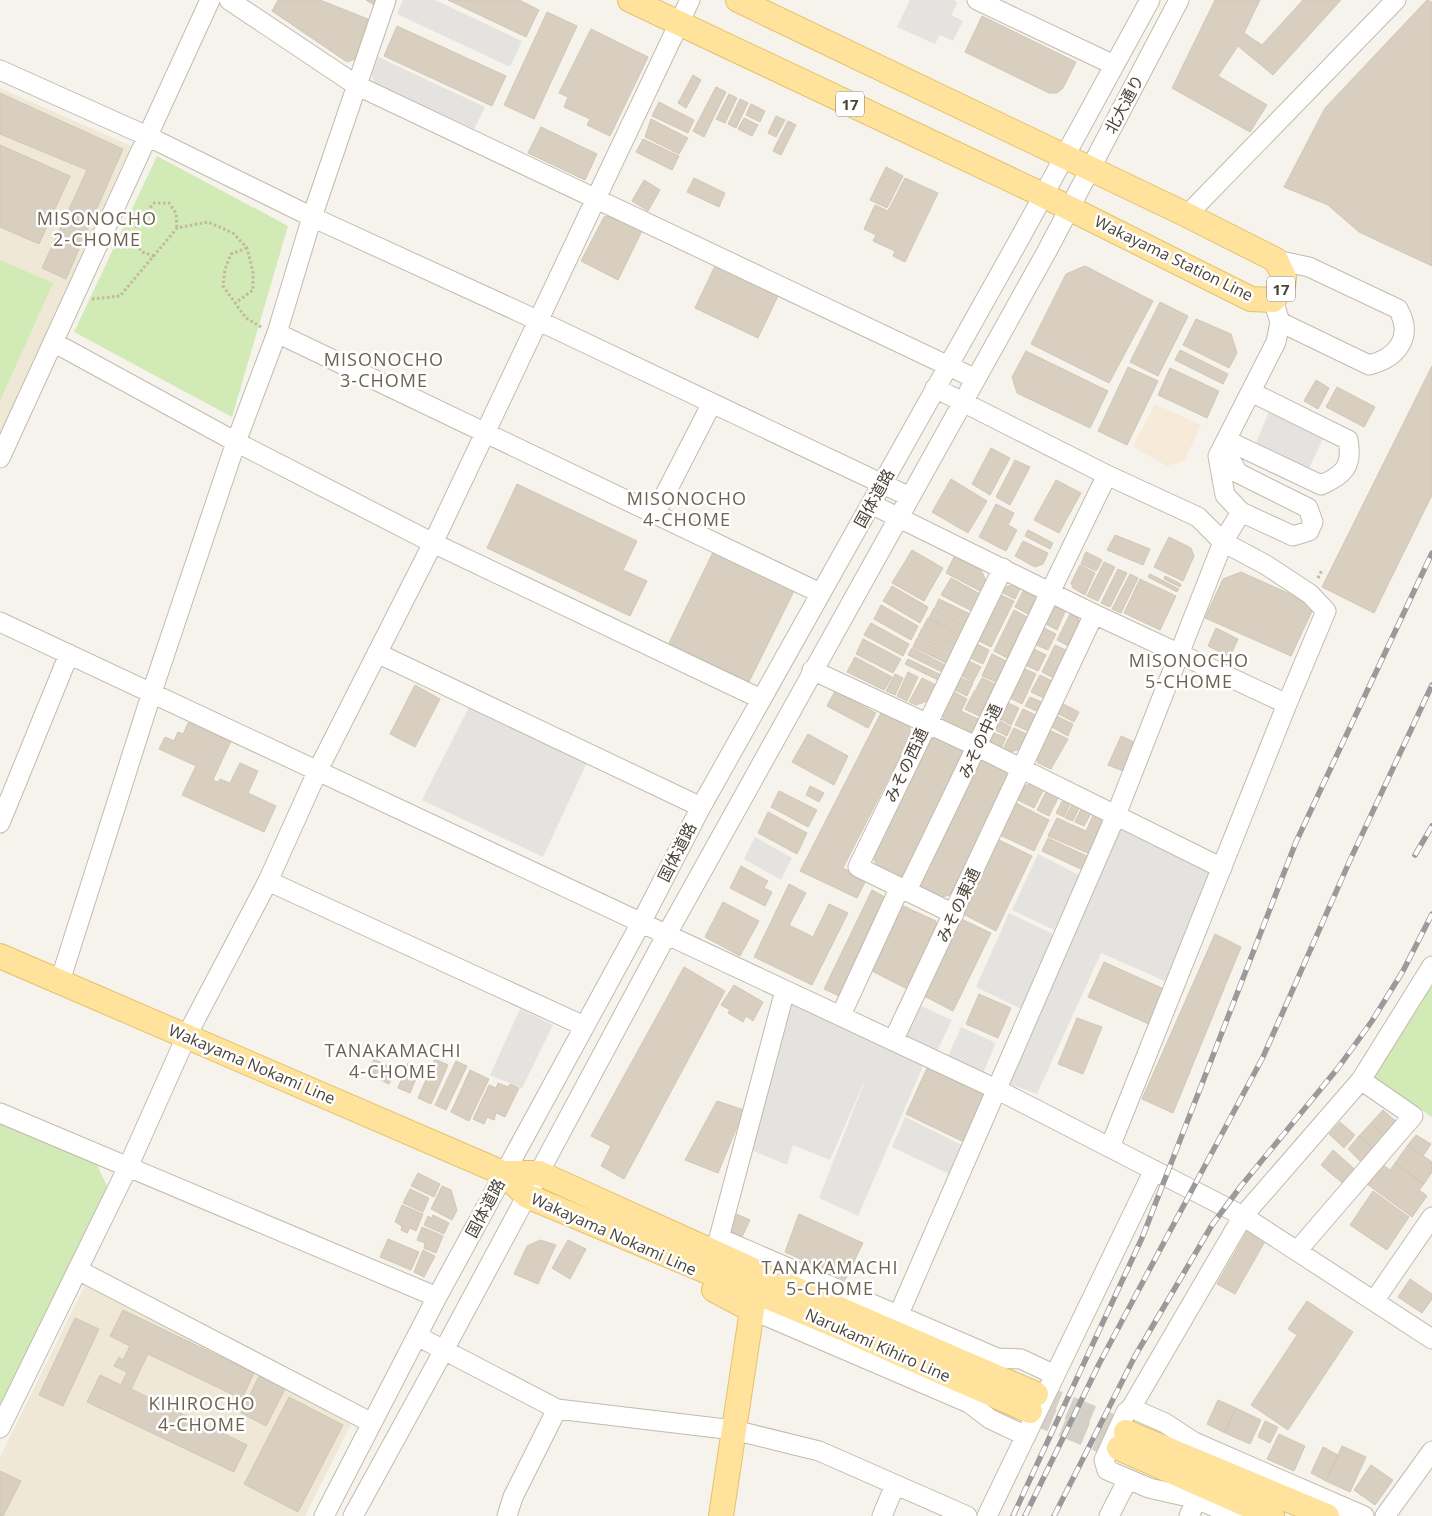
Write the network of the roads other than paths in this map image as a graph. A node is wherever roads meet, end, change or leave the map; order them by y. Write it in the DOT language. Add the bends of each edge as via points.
graph roads {
  1 [pos="210,0"];
  2 [pos="229,0"];
  3 [pos="386,0"];
  4 [pos="630,0"];
  5 [pos="690,0"];
  6 [pos="738,0"];
  7 [pos="978,0"];
  8 [pos="1150,0"];
  9 [pos="1179,0"];
  10 [pos="1396,0"];
  11 [pos="678,23"];
  12 [pos="1114,65"];
  13 [pos="0,70"];
  14 [pos="356,85"];
  15 [pos="148,136"];
  16 [pos="1064,156"];
  17 [pos="1090,169"];
  18 [pos="1043,195"];
  19 [pos="594,198"];
  20 [pos="1070,208"];
  21 [pos="1187,215"];
  22 [pos="312,217"];
  23 [pos="1276,260"];
  24 [pos="1276,311"];
  25 [pos="537,320"];
  26 [pos="270,330"];
  27 [pos="53,342"];
  28 [pos="948,366"];
  29 [pos="976,379"];
  30 [pos="935,388"];
  31 [pos="1251,392"];
  32 [pos="963,402"];
  33 [pos="712,403"];
  34 [pos="484,432"];
  35 [pos="236,442"];
  36 [pos="1225,444"];
  37 [pos="0,458"];
  38 [pos="1107,475"];
  39 [pos="882,484"];
  40 [pos="910,497"];
  41 [pos="871,504"];
  42 [pos="1241,512"];
  43 [pos="655,514"];
  44 [pos="898,517"];
  45 [pos="1223,542"];
  46 [pos="432,543"];
  47 [pos="1004,568"];
  48 [pos="1049,591"];
  49 [pos="820,593"];
  50 [pos="1094,614"];
  51 [pos="0,622"];
  52 [pos="377,653"];
  53 [pos="69,654"];
  54 [pos="1180,654"];
  55 [pos="812,670"];
  56 [pos="152,692"];
  57 [pos="761,699"];
  58 [pos="1287,704"];
  59 [pos="926,724"];
  60 [pos="978,747"];
  61 [pos="1022,769"];
  62 [pos="318,770"];
  63 [pos="701,806"];
  64 [pos="1116,815"];
  65 [pos="0,824"];
  66 [pos="1222,868"];
  67 [pos="268,881"];
  68 [pos="904,889"];
  69 [pos="954,914"];
  70 [pos="642,921"];
  71 [pos="667,934"];
  72 [pos="0,956"];
  73 [pos="1432,966"];
  74 [pos="60,982"];
  75 [pos="785,990"];
  76 [pos="841,1015"];
  77 [pos="584,1026"];
  78 [pos="187,1035"];
  79 [pos="892,1041"];
  80 [pos="1361,1080"];
  81 [pos="996,1089"];
  82 [pos="0,1113"];
  83 [pos="1110,1147"];
  84 [pos="128,1167"];
  85 [pos="1154,1170"];
  86 [pos="503,1173"];
  87 [pos="539,1173"];
  88 [pos="527,1196"];
  89 [pos="1243,1216"];
  90 [pos="1432,1217"];
  91 [pos="1297,1251"];
  92 [pos="710,1253"];
  93 [pos="78,1270"];
  94 [pos="437,1297"];
  95 [pos="1374,1302"];
  96 [pos="752,1310"];
  97 [pos="898,1316"];
  98 [pos="416,1336"];
  99 [pos="1432,1339"];
  100 [pos="444,1350"];
  101 [pos="1056,1375"];
  102 [pos="1033,1402"];
  103 [pos="1131,1408"];
  104 [pos="557,1409"];
  105 [pos="372,1423"];
  106 [pos="0,1428"];
  107 [pos="734,1430"];
  108 [pos="1026,1436"];
  109 [pos="1432,1451"];
  110 [pos="1128,1479"];
  111 [pos="896,1485"];
  112 [pos="1197,1499"];
  113 [pos="324,1516"];
  114 [pos="353,1516"];
  115 [pos="507,1516"];
  116 [pos="721,1516"];
  117 [pos="882,1516"];
  118 [pos="966,1516"];
  119 [pos="987,1516"];
  120 [pos="1110,1516"];
  121 [pos="1189,1516"];
  122 [pos="1235,1516"];
  123 [pos="1272,1516"];
  124 [pos="1327,1516"];
  125 [pos="1364,1516"];
  126 [pos="1385,1516"];
  1 -- 15 [label="street"];
  2 -- 14 [label="street"];
  3 -- 14 [label="street"];
  4 -- 11 [label="main road, Wakayama Station Line / 17"];
  5 -- 11 [label="street"];
  6 -- 16 [label="main road, 17"];
  7 -- 12 [label="street"];
  8 -- 12 [label="street, 北大通り"];
  9 -- 17 [label="street, 北大通り"];
  10 -- 21 [label="street"];
  11 -- 18 [label="main road, Wakayama Station Line / 17"];
  11 -- 19 [label="street"];
  12 -- 16 [label="street, 北大通り"];
  13 -- 15 [label="street"];
  14 -- 19 [label="street"];
  14 -- 22 [label="street"];
  15 -- 22 [label="street"];
  15 -- 27 [label="street"];
  16 -- 17 [label="main road, 17"];
  16 -- 18 [label="street, 北大通り"];
  17 -- 20 [label="street, 北大通り"];
  17 -- 21 [label="main road, 17"];
  18 -- 20 [label="main road, Wakayama Station Line / 17"];
  18 -- 28 [label="street, 国体道路"];
  19 -- 25 [label="street"];
  19 -- 28 [label="street"];
  20 -- 24 [label="main road, Wakayama Station Line / 17"];
  20 -- 29 [label="street, 国体道路"];
  21 -- 23 [label="main road, 17"];
  22 -- 25 [label="street"];
  22 -- 26 [label="street"];
  23 -- 24 [label="main road, Wakayama Station Line / 17" via="1284,277"];
  23 -- 24 [label="street" via="1309,267 1398,309 1406,329 1394,354 1369,365"];
  24 -- 31 [label="street" via="1276,342"];
  25 -- 33 [label="street"];
  25 -- 34 [label="street"];
  26 -- 34 [label="street"];
  26 -- 35 [label="street"];
  27 -- 35 [label="street"];
  27 -- 37 [label="street"];
  28 -- 29 [label="street"];
  28 -- 30 [label="street, 国体道路"];
  29 -- 32 [label="street, 国体道路"];
  30 -- 32 [label="street"];
  30 -- 39 [label="street, 国体道路"];
  31 -- 36 [label="street"];
  31 -- 36 [label="street" via="1348,440 1351,456 1340,477 1321,485"];
  32 -- 38 [label="street"];
  32 -- 40 [label="street, 国体道路"];
  33 -- 39 [label="street"];
  33 -- 43 [label="street"];
  34 -- 43 [label="street"];
  34 -- 46 [label="street"];
  35 -- 46 [label="street"];
  35 -- 56 [label="street"];
  36 -- 42 [label="street" via="1218,456 1225,495"];
  36 -- 42 [label="street" via="1238,473 1308,508 1313,522 1309,531 1294,536"];
  38 -- 45 [label="street" via="1198,517"];
  38 -- 48 [label="street, みその中通"];
  39 -- 40 [label="street"];
  39 -- 41 [label="street, 国体道路"];
  40 -- 44 [label="street, 国体道路"];
  41 -- 44 [label="street"];
  41 -- 49 [label="street, 国体道路"];
  42 -- 45 [label="street"];
  43 -- 49 [label="street"];
  44 -- 47 [label="street"];
  44 -- 55 [label="street, 国体道路"];
  45 -- 54 [label="street"];
  45 -- 58 [label="street" via="1310,594 1326,612"];
  46 -- 52 [label="street"];
  46 -- 57 [label="street"];
  47 -- 48 [label="street"];
  47 -- 59 [label="street, みその西通"];
  48 -- 50 [label="street"];
  48 -- 60 [label="street, みその中通"];
  49 -- 57 [label="street, 国体道路"];
  50 -- 54 [label="street"];
  50 -- 61 [label="street, みその東通"];
  51 -- 53 [label="street"];
  52 -- 62 [label="street"];
  52 -- 63 [label="street"];
  53 -- 56 [label="street"];
  53 -- 65 [label="street"];
  54 -- 58 [label="street"];
  54 -- 64 [label="street"];
  55 -- 59 [label="street"];
  55 -- 71 [label="street, 国体道路"];
  56 -- 62 [label="street"];
  56 -- 74 [label="street"];
  57 -- 63 [label="street, 国体道路"];
  58 -- 66 [label="street"];
  59 -- 60 [label="street"];
  59 -- 68 [label="street, みその西通" via="858,866"];
  60 -- 61 [label="street"];
  60 -- 68 [label="street, みその中通"];
  61 -- 64 [label="street"];
  61 -- 69 [label="street, みその東通"];
  62 -- 67 [label="street"];
  62 -- 70 [label="street"];
  63 -- 70 [label="street, 国体道路"];
  64 -- 66 [label="street"];
  64 -- 81 [label="street"];
  66 -- 83 [label="street"];
  67 -- 77 [label="street"];
  67 -- 78 [label="street"];
  68 -- 69 [label="street, みその西通"];
  68 -- 76 [label="street, みその中通"];
  69 -- 79 [label="street, みその東通"];
  70 -- 71 [label="street"];
  70 -- 77 [label="street, 国体道路"];
  71 -- 75 [label="street"];
  71 -- 87 [label="street, 国体道路"];
  72 -- 74 [label="main road, Wakayama Nokami Line"];
  73 -- 80 [label="street"];
  74 -- 78 [label="main road, Wakayama Nokami Line"];
  75 -- 76 [label="street"];
  75 -- 92 [label="street"];
  76 -- 79 [label="street"];
  77 -- 86 [label="street, 国体道路"];
  78 -- 84 [label="street"];
  78 -- 86 [label="main road, Wakayama Nokami Line"];
  79 -- 81 [label="street"];
  80 -- 89 [label="street"];
  80 -- 91 [label="street" via="1413,1116"];
  81 -- 83 [label="street"];
  81 -- 97 [label="street"];
  82 -- 84 [label="street"];
  83 -- 85 [label="street"];
  84 -- 93 [label="street"];
  84 -- 94 [label="street"];
  85 -- 89 [label="street"];
  85 -- 101 [label="street"];
  86 -- 87 [label="main road, Wakayama Nokami Line"];
  86 -- 88 [label="main road, Wakayama Nokami Line"];
  86 -- 94 [label="street, 国体道路"];
  87 -- 88 [label="street, 国体道路"];
  87 -- 92 [label="main road, Wakayama Nokami Line"];
  88 -- 92 [label="main road, Wakayama Nokami Line"];
  88 -- 100 [label="street, 国体道路"];
  89 -- 91 [label="street"];
  89 -- 103 [label="street"];
  90 -- 95 [label="street"];
  91 -- 95 [label="street"];
  92 -- 96 [label="main road, Wakayama Nokami Line" via="713,1290"];
  92 -- 97 [label="street"];
  92 -- 102 [label="main road, Narukami Kihiro Line"];
  93 -- 105 [label="street"];
  93 -- 106 [label="street"];
  94 -- 98 [label="street, 国体道路"];
  95 -- 99 [label="street"];
  96 -- 107 [label="main road"];
  96 -- 108 [label="street" via="969,1403 990,1419"];
  97 -- 101 [label="street" via="997,1358 1021,1359"];
  98 -- 100 [label="street"];
  98 -- 105 [label="street, 国体道路"];
  100 -- 104 [label="street"];
  100 -- 114 [label="street, 国体道路"];
  101 -- 108 [label="street"];
  103 -- 110 [label="street" via="1126,1412 1104,1460 1107,1470"];
  103 -- 125 [label="street" via="1164,1422 1194,1442"];
  104 -- 107 [label="street"];
  104 -- 115 [label="street" via="513,1497"];
  105 -- 113 [label="street, 国体道路"];
  107 -- 111 [label="street" via="819,1451"];
  107 -- 116 [label="main road"];
  108 -- 119 [label="street"];
  109 -- 126 [label="street"];
  110 -- 112 [label="street" via="1149,1488"];
  110 -- 120 [label="street"];
  111 -- 117 [label="street"];
  111 -- 118 [label="street"];
  112 -- 121 [label="street"];
  112 -- 122 [label="street"];
  123 -- 124 [label="main road" via="1122,1440"];
}
